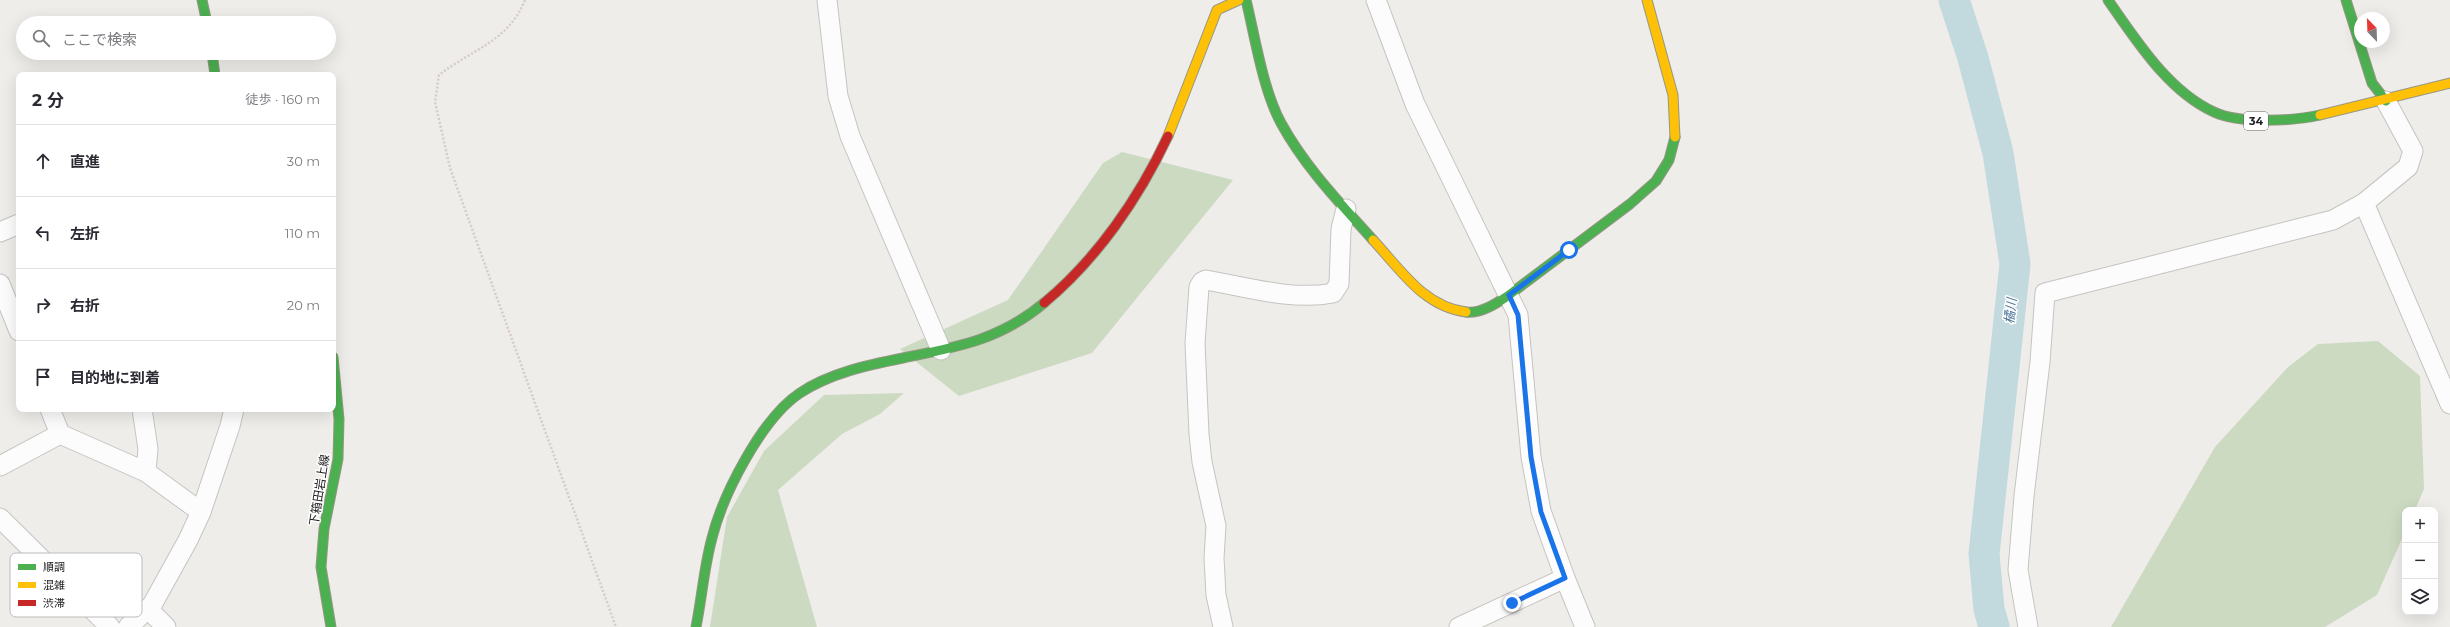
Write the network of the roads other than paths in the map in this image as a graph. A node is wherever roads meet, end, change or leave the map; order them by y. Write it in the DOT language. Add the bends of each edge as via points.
graph roads {
  1 [pos="827,0"];
  2 [pos="1239,0"];
  3 [pos="1246,0"];
  4 [pos="1376,0"];
  5 [pos="1647,0"];
  6 [pos="2108,0"];
  7 [pos="2346,0"];
  8 [pos="213,60"];
  9 [pos="215,72"];
  10 [pos="2450,83"];
  11 [pos="2386,101"];
  12 [pos="2364,203"];
  13 [pos="1346,209"];
  14 [pos="16,225"];
  15 [pos="0,232"];
  16 [pos="0,284"];
  17 [pos="1509,295"];
  18 [pos="16,324"];
  19 [pos="941,350"];
  20 [pos="336,388"];
  21 [pos="2450,404"];
  22 [pos="51,412"];
  23 [pos="142,412"];
  24 [pos="233,412"];
  25 [pos="60,434"];
  26 [pos="0,466"];
  27 [pos="146,472"];
  28 [pos="201,512"];
  29 [pos="0,518"];
  30 [pos="35,553"];
  31 [pos="1565,578"];
  32 [pos="148,609"];
  33 [pos="142,614"];
  34 [pos="100,617"];
  35 [pos="139,617"];
  36 [pos="110,627"];
  37 [pos="128,627"];
  38 [pos="166,627"];
  39 [pos="331,627"];
  40 [pos="696,627"];
  41 [pos="1223,627"];
  42 [pos="1459,627"];
  43 [pos="1585,627"];
  44 [pos="2028,627"];
  1 -- 19 [label="street" via="838,96 850,136"];
  2 -- 19 [label="street" via="1217,10 1166,139 1141,186 1113,228 1079,269 1029,316 993,337"];
  3 -- 13 [label="street" via="1266,83 1280,122 1312,172"];
  4 -- 17 [label="street" via="1415,104"];
  5 -- 17 [label="street" via="1673,95 1676,139 1669,160 1656,181 1630,204"];
  6 -- 11 [label="street, 34" via="2143,50 2174,83 2214,113 2254,121 2296,119"];
  7 -- 11 [label="street" via="2372,82"];
  8 -- 9 [label="street"];
  10 -- 11 [label="street, 34"];
  11 -- 12 [label="street" via="2413,151 2408,167"];
  12 -- 21 [label="street"];
  12 -- 44 [label="street" via="2332,220 2045,293 2018,570"];
  13 -- 17 [label="street" via="1420,291 1449,310 1471,313 1492,306"];
  13 -- 41 [label="street" via="1341,229 1339,284 1333,293 1318,296 1280,294 1206,280 1199,287 1195,343 1199,434 1202,462 1216,526 1216,594"];
  14 -- 15 [label="street"];
  16 -- 18 [label="street"];
  17 -- 31 [label="street" via="1518,315 1531,457 1541,512"];
  19 -- 40 [label="street" via="839,374 799,394 770,424 723,504 711,538"];
  20 -- 39 [label="street, 下箱田岩上線" via="339,419 338,459 324,529 322,567"];
  22 -- 25 [label="street"];
  23 -- 27 [label="street" via="148,450"];
  24 -- 28 [label="street"];
  25 -- 26 [label="street"];
  25 -- 27 [label="street"];
  27 -- 28 [label="street"];
  28 -- 32 [label="street" via="188,540"];
  29 -- 30 [label="street"];
  31 -- 42 [label="street"];
  31 -- 43 [label="street"];
  32 -- 33 [label="street"];
  32 -- 38 [label="street"];
  34 -- 36 [label="street"];
  35 -- 37 [label="street"];
}
